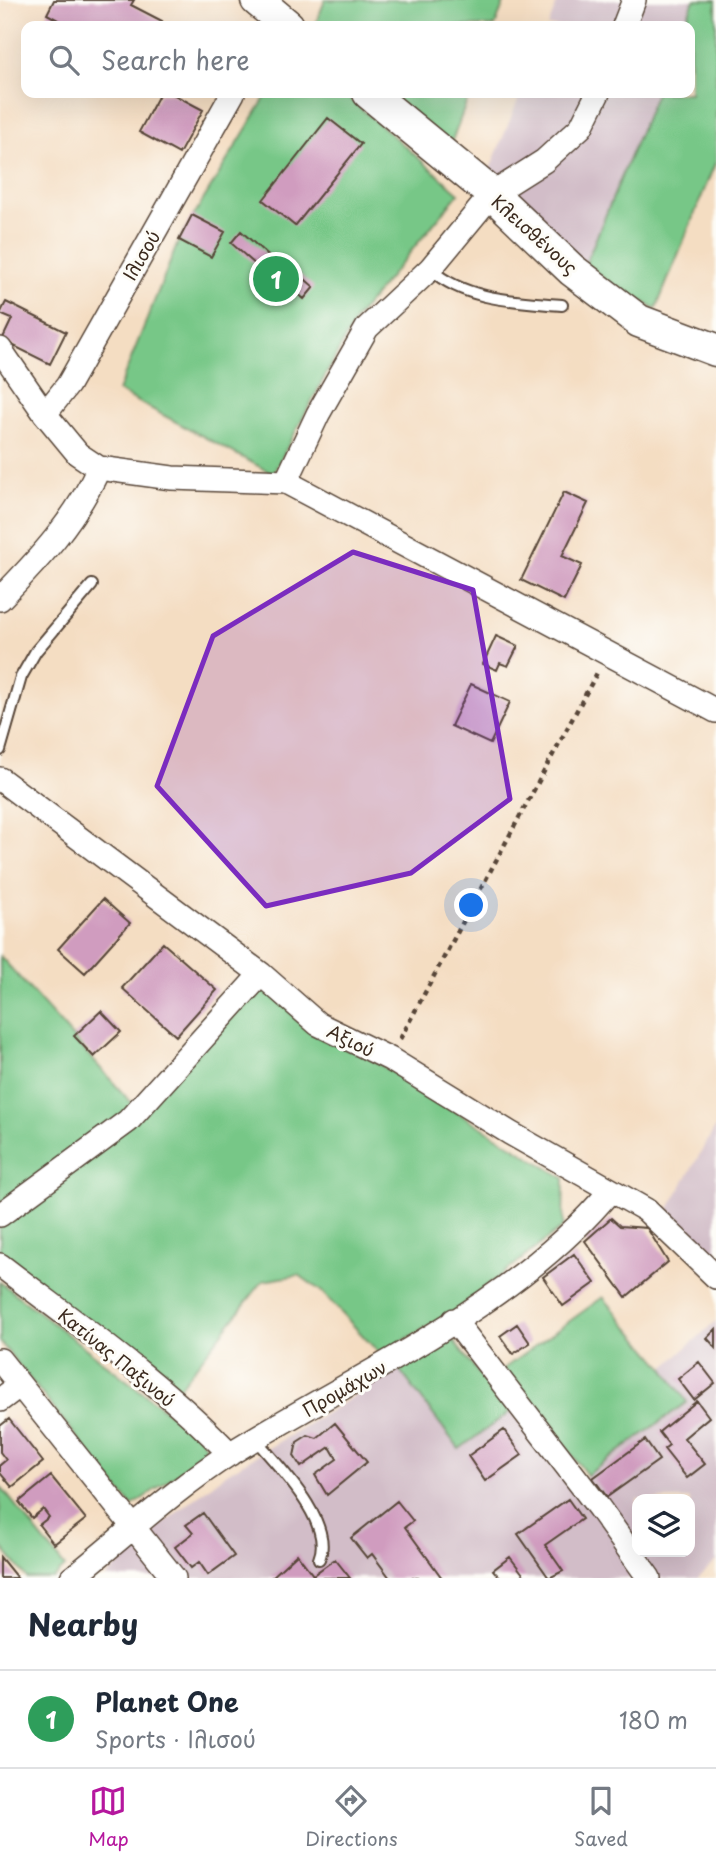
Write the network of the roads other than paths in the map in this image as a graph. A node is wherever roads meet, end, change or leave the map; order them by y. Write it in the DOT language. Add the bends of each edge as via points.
graph roads {
  1 [pos="634,0"];
  2 [pos="626,21"];
  3 [pos="230,98"];
  4 [pos="375,98"];
  5 [pos="596,98"];
  6 [pos="492,194"];
  7 [pos="430,269"];
  8 [pos="562,305"];
  9 [pos="0,349"];
  10 [pos="716,350"];
  11 [pos="46,414"];
  12 [pos="99,468"];
  13 [pos="286,482"];
  14 [pos="92,585"];
  15 [pos="0,599"];
  16 [pos="716,711"];
  17 [pos="0,750"];
  18 [pos="0,779"];
  19 [pos="261,974"];
  20 [pos="610,1191"];
  21 [pos="0,1215"];
  22 [pos="0,1265"];
  23 [pos="716,1277"];
  24 [pos="454,1320"];
  25 [pos="0,1360"];
  26 [pos="20,1385"];
  27 [pos="0,1400"];
  28 [pos="256,1440"];
  29 [pos="230,1454"];
  30 [pos="134,1528"];
  31 [pos="320,1559"];
  32 [pos="72,1578"];
  33 [pos="174,1578"];
  34 [pos="649,1578"];
  1 -- 2 [label="street"];
  3 -- 11 [label="street, Ιλισού" via="68,385"];
  4 -- 6 [label="main road, Κλεισθένους"];
  5 -- 6 [label="street" via="581,127 544,160"];
  6 -- 7 [label="street"];
  6 -- 10 [label="main road, Κλεισθένους" via="572,270 639,321"];
  7 -- 8 [label="lane" via="442,279 494,299"];
  7 -- 13 [label="street" via="357,342"];
  9 -- 11 [label="street"];
  11 -- 12 [label="street" via="78,454"];
  12 -- 13 [label="street" via="173,478"];
  12 -- 15 [label="street" via="77,512 54,543"];
  13 -- 16 [label="street"];
  14 -- 17 [label="lane" via="36,651 21,677"];
  18 -- 19 [label="street, Αξιού"];
  19 -- 20 [label="street, Αξιού" via="318,1024 390,1059"];
  19 -- 21 [label="street" via="128,1121"];
  20 -- 23 [label="street, Αξιού" via="659,1220"];
  20 -- 24 [label="street, Προμάχων" via="550,1250"];
  22 -- 29 [label="street, Κατίνας Παξινού" via="207,1429"];
  24 -- 28 [label="street, Προμάχων"];
  24 -- 34 [label="street"];
  25 -- 26 [label="street"];
  26 -- 27 [label="street"];
  26 -- 30 [label="street"];
  28 -- 29 [label="street, Προμάχων"];
  28 -- 31 [label="lane" via="318,1523 324,1538"];
  29 -- 30 [label="street, Προμάχων"];
  30 -- 32 [label="street, Προμάχων"];
  30 -- 33 [label="street"];
}
